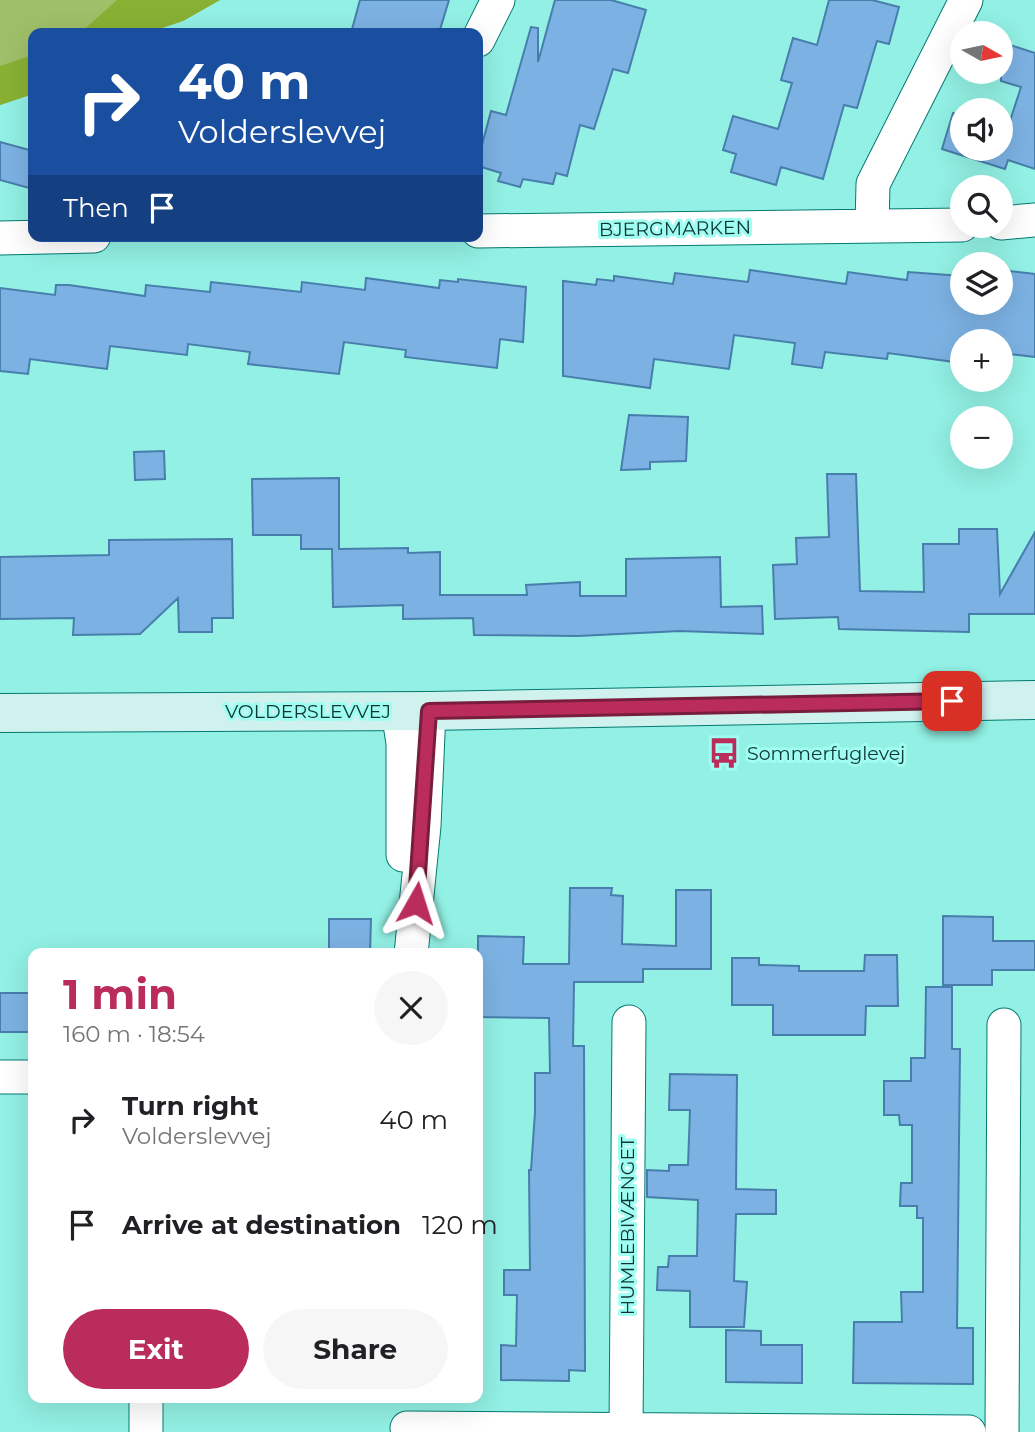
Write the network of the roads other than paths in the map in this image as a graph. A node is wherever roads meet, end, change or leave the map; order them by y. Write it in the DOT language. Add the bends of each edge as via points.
graph roads {
  1 [pos="498,0"];
  2 [pos="966,0"];
  3 [pos="483,30"];
  4 [pos="1035,220"];
  5 [pos="1013,222"];
  6 [pos="950,225"];
  7 [pos="872,226"];
  8 [pos="483,231"];
  9 [pos="28,237"];
  10 [pos="0,238"];
  11 [pos="1035,700"];
  12 [pos="414,711"];
  13 [pos="0,713"];
  14 [pos="411,948"];
  15 [pos="629,1022"];
  16 [pos="1004,1025"];
  17 [pos="0,1077"];
  18 [pos="28,1077"];
  19 [pos="146,1403"];
  20 [pos="407,1419"];
  21 [pos="626,1431"];
  22 [pos="812,1431"];
  23 [pos="146,1432"];
  24 [pos="969,1432"];
  25 [pos="1002,1432"];
  1 -- 3 [label="street"];
  2 -- 7 [label="street" via="873,184"];
  4 -- 5 [label="street"];
  6 -- 7 [label="street, BJERGMARKEN"];
  7 -- 8 [label="street, BJERGMARKEN"];
  9 -- 10 [label="street"];
  11 -- 12 [label="street, VOLDERSLEVVEJ"];
  12 -- 13 [label="street, VOLDERSLEVVEJ"];
  12 -- 14 [label="street" via="424,826"];
  15 -- 21 [label="street, HUMLEBIVÆNGET"];
  16 -- 25 [label="street"];
  17 -- 18 [label="street"];
  19 -- 23 [label="street"];
  20 -- 21 [label="street"];
  21 -- 22 [label="street"];
  22 -- 24 [label="street"];
}
